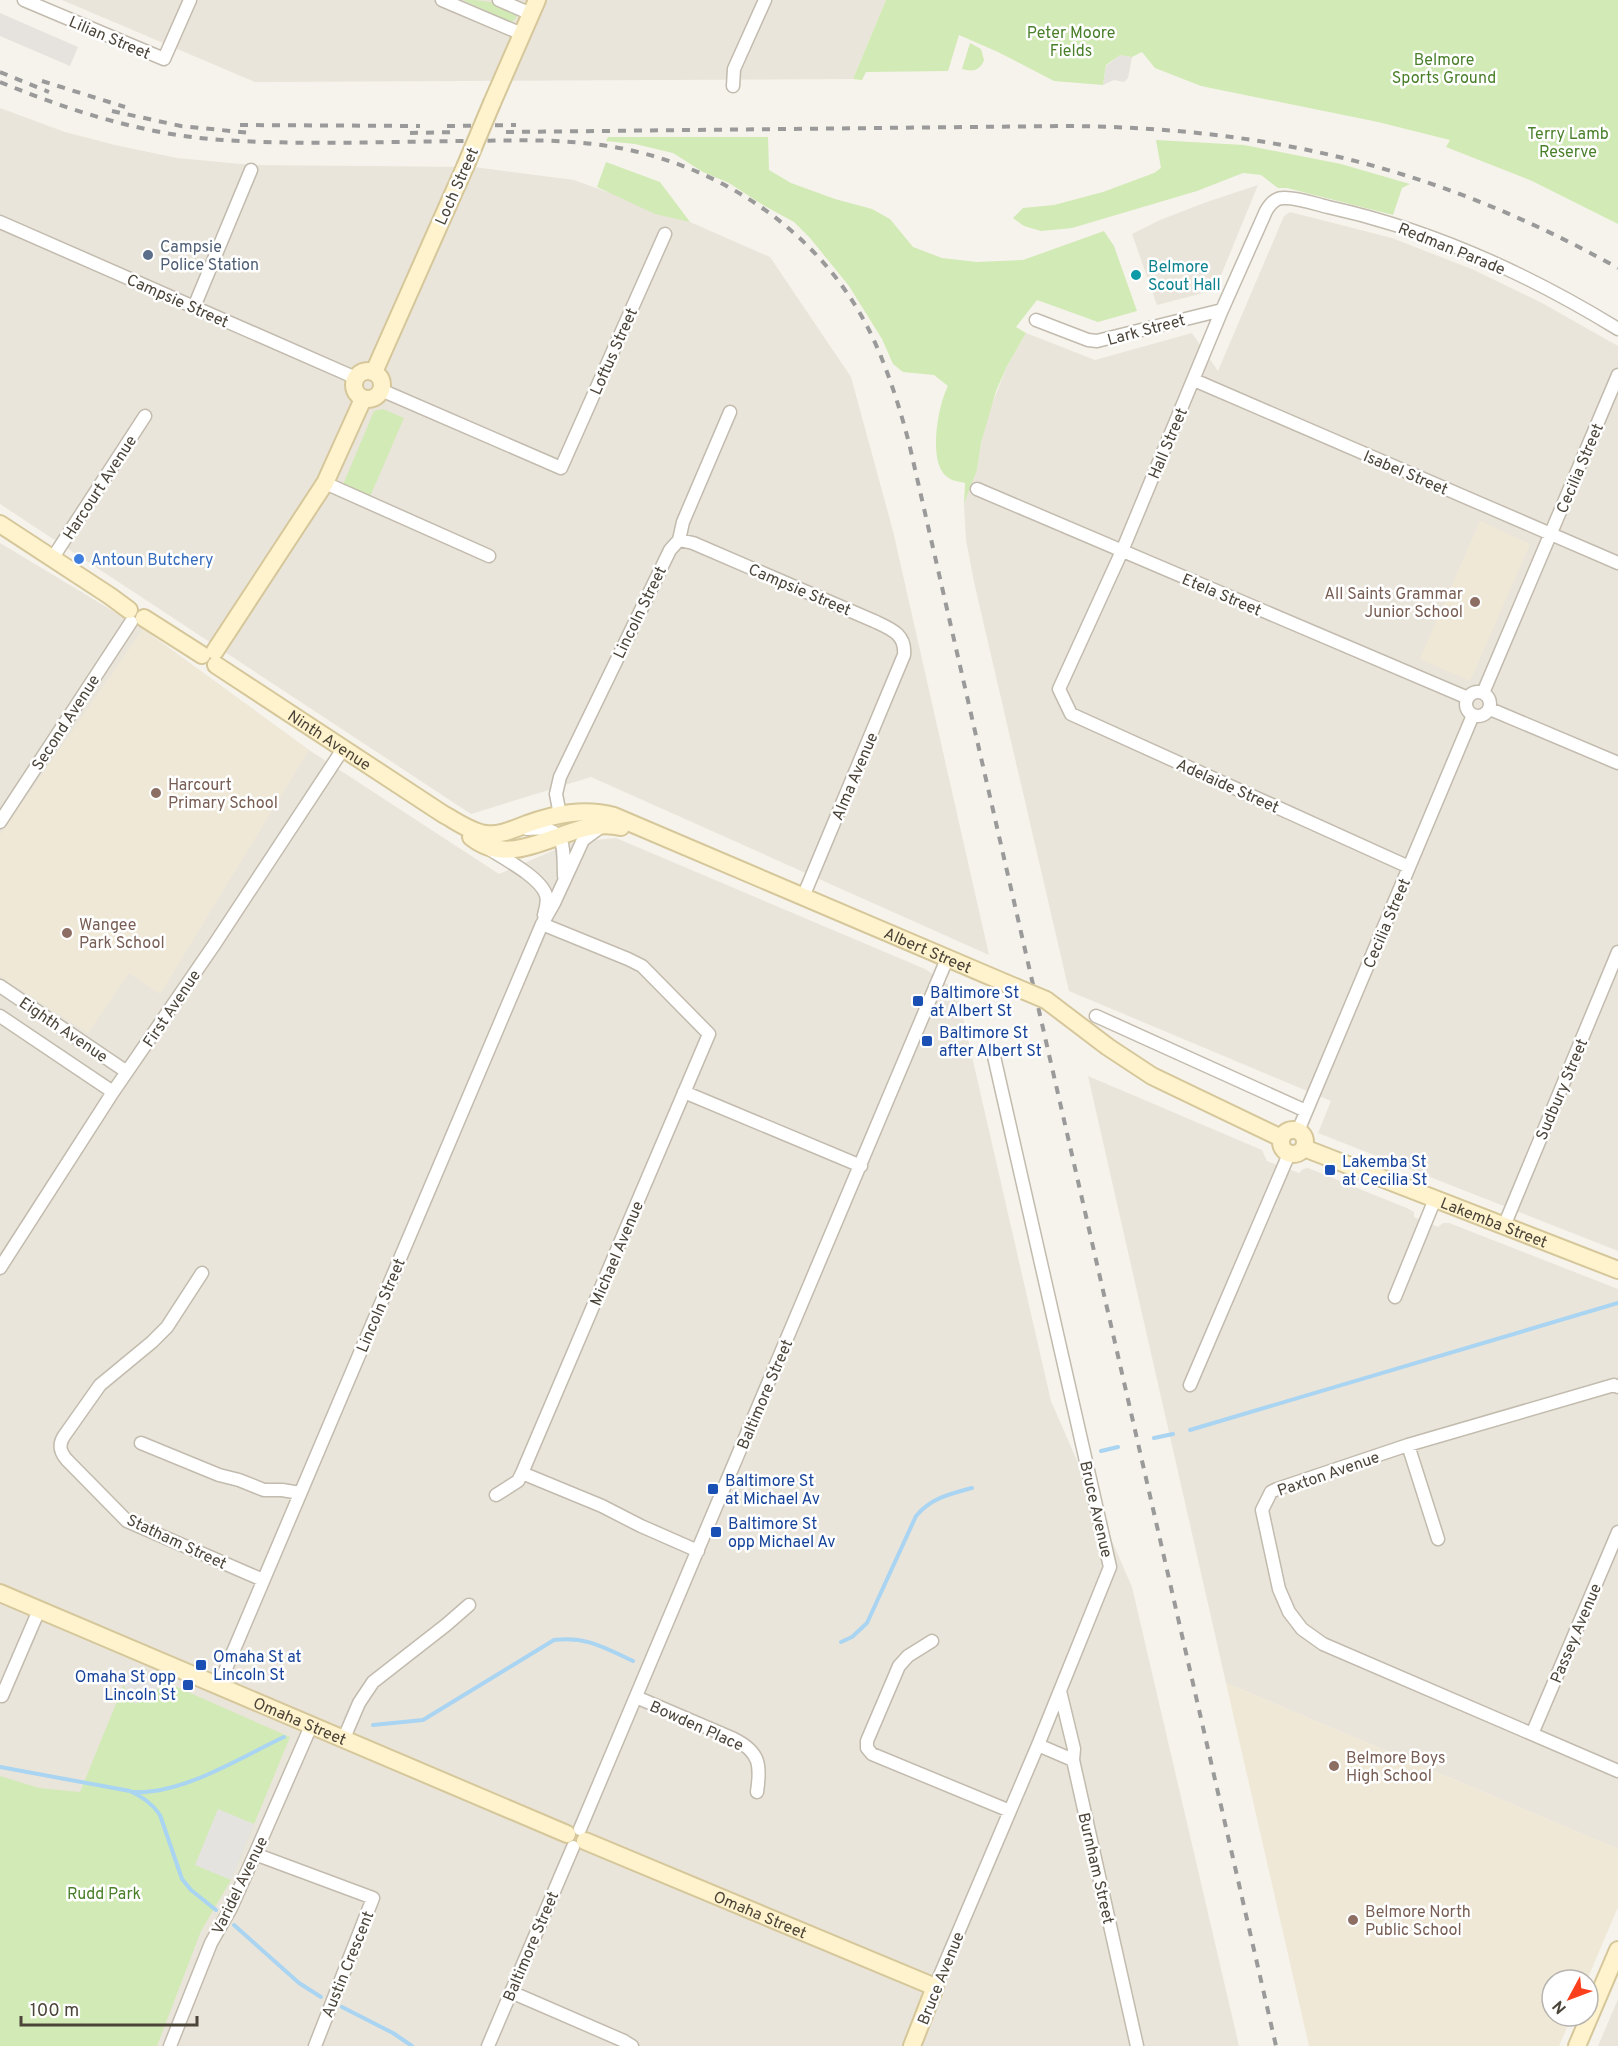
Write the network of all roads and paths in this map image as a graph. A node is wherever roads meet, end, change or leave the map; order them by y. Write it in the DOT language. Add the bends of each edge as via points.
graph roads {
  1 [pos="24,0"];
  2 [pos="190,0"];
  3 [pos="442,0"];
  4 [pos="498,0"];
  5 [pos="765,0"];
  6 [pos="534,7"];
  7 [pos="522,34"];
  8 [pos="733,86"];
  9 [pos="251,171"];
  10 [pos="1276,200"];
  11 [pos="0,222"];
  12 [pos="665,234"];
  13 [pos="194,307"];
  14 [pos="1222,310"];
  15 [pos="1036,320"];
  16 [pos="1618,329"];
  17 [pos="374,372"];
  18 [pos="1618,375"];
  19 [pos="356,378"];
  20 [pos="1194,380"];
  21 [pos="381,390"];
  22 [pos="363,399"];
  23 [pos="730,412"];
  24 [pos="145,416"];
  25 [pos="325,483"];
  26 [pos="977,489"];
  27 [pos="0,524"];
  28 [pos="1551,534"];
  29 [pos="679,540"];
  30 [pos="1122,551"];
  31 [pos="489,556"];
  32 [pos="52,559"];
  33 [pos="1618,563"];
  34 [pos="134,617"];
  35 [pos="904,655"];
  36 [pos="211,657"];
  37 [pos="1059,688"];
  38 [pos="1483,693"];
  39 [pos="1468,698"];
  40 [pos="1490,709"];
  41 [pos="1473,716"];
  42 [pos="343,749"];
  43 [pos="1618,763"];
  44 [pos="443,814"];
  45 [pos="560,815"];
  46 [pos="0,822"];
  47 [pos="614,825"];
  48 [pos="508,830"];
  49 [pos="560,836"];
  50 [pos="476,841"];
  51 [pos="691,849"];
  52 [pos="1409,867"];
  53 [pos="564,881"];
  54 [pos="803,897"];
  55 [pos="542,924"];
  56 [pos="1618,952"];
  57 [pos="948,959"];
  58 [pos="0,986"];
  59 [pos="0,1016"];
  60 [pos="1096,1016"];
  61 [pos="993,1052"];
  62 [pos="127,1072"];
  63 [pos="113,1092"];
  64 [pos="684,1092"];
  65 [pos="1306,1111"];
  66 [pos="1298,1131"];
  67 [pos="1281,1138"];
  68 [pos="1296,1151"];
  69 [pos="861,1166"];
  70 [pos="1435,1199"];
  71 [pos="1504,1226"];
  72 [pos="0,1268"];
  73 [pos="1618,1270"];
  74 [pos="202,1273"];
  75 [pos="1395,1297"];
  76 [pos="1190,1385"];
  77 [pos="1618,1387"];
  78 [pos="141,1443"];
  79 [pos="1408,1445"];
  80 [pos="522,1473"];
  81 [pos="300,1493"];
  82 [pos="496,1495"];
  83 [pos="1618,1532"];
  84 [pos="1438,1539"];
  85 [pos="698,1551"];
  86 [pos="263,1580"];
  87 [pos="0,1593"];
  88 [pos="469,1605"];
  89 [pos="39,1610"];
  90 [pos="932,1641"];
  91 [pos="219,1685"];
  92 [pos="1060,1691"];
  93 [pos="3,1697"];
  94 [pos="636,1697"];
  95 [pos="311,1726"];
  96 [pos="1532,1734"];
  97 [pos="344,1738"];
  98 [pos="1038,1745"];
  99 [pos="1073,1760"];
  100 [pos="1618,1771"];
  101 [pos="757,1792"];
  102 [pos="1010,1811"];
  103 [pos="576,1838"];
  104 [pos="255,1854"];
  105 [pos="1618,1950"];
  106 [pos="935,1987"];
  107 [pos="511,1992"];
  108 [pos="170,2046"];
  109 [pos="315,2046"];
  110 [pos="488,2046"];
  111 [pos="632,2046"];
  112 [pos="912,2046"];
  113 [pos="1137,2046"];
  114 [pos="1577,2046"];
  1 -- 2 [label="street, Lilian Street" via="164,59"];
  3 -- 7 [label="street"];
  4 -- 6 [label="street"];
  5 -- 8 [label="street" via="734,69"];
  6 -- 7 [label="main road, Loch Street"];
  7 -- 17 [label="main road, Loch Street, bridge"];
  9 -- 13 [label="street"];
  10 -- 14 [label="street, Hall Street" via="1266,211"];
  10 -- 16 [label="street, Redman Parade" via="1322,205 1403,227 1526,278"];
  11 -- 13 [label="street, Campsie Street"];
  12 -- 21 [label="street, Loftus Street" via="561,468"];
  13 -- 19 [label="street, Campsie Street"];
  14 -- 15 [label="street, Lark Street" via="1097,341"];
  14 -- 20 [label="street, Hall Street"];
  17 -- 19 [label="main road" via="366,371"];
  17 -- 21 [label="main road" via="382,381"];
  18 -- 28 [label="street, Cecilia Street"];
  19 -- 22 [label="main road" via="355,390"];
  20 -- 28 [label="street, Isabel Street"];
  20 -- 30 [label="street, Hall Street"];
  21 -- 22 [label="main road" via="372,399"];
  22 -- 25 [label="main road"];
  23 -- 29 [label="street, Lincoln Street"];
  24 -- 32 [label="street, Harcourt Avenue"];
  25 -- 31 [label="street"];
  25 -- 36 [label="main road"];
  26 -- 30 [label="street, Etela Street"];
  27 -- 32 [label="main road, Ninth Avenue"];
  28 -- 33 [label="street, Isabel Street"];
  28 -- 38 [label="street, Cecilia Street"];
  29 -- 35 [label="street, Campsie Street" via="893,630 902,638"];
  29 -- 45 [label="street, Lincoln Street" via="670,550 560,777 556,794"];
  30 -- 37 [label="street, Hall Street"];
  30 -- 39 [label="street, Etela Street"];
  32 -- 34 [label="main road, Ninth Avenue"];
  34 -- 36 [label="main road, Ninth Avenue"];
  34 -- 46 [label="street, Second Avenue"];
  35 -- 54 [label="street, Alma Avenue"];
  36 -- 42 [label="main road, Ninth Avenue"];
  37 -- 52 [label="street, Adelaide Street" via="1071,714"];
  38 -- 39 [label="street" via="1473,693"];
  38 -- 40 [label="street"];
  39 -- 41 [label="street" via="1467,710"];
  40 -- 41 [label="street" via="1481,717"];
  40 -- 43 [label="street"];
  41 -- 52 [label="street, Cecilia Street"];
  42 -- 44 [label="main road, Ninth Avenue"];
  42 -- 62 [label="street, First Avenue"];
  44 -- 48 [label="main road, Albert Street" via="478,833 489,835"];
  44 -- 50 [label="main road, Albert Street"];
  45 -- 48 [label="main road, Albert Street"];
  45 -- 51 [label="main road, Albert Street" via="591,812 614,816"];
  47 -- 49 [label="main road, Albert Street" via="594,825"];
  47 -- 51 [label="main road, Albert Street"];
  47 -- 53 [label="street, Lincoln Street" via="587,835"];
  48 -- 49 [label="street" via="547,828"];
  49 -- 50 [label="main road, Albert Street" via="518,849"];
  49 -- 53 [label="street, Lincoln Street"];
  50 -- 55 [label="street, Lincoln Street" via="543,888 546,906"];
  51 -- 54 [label="main road, Albert Street"];
  52 -- 65 [label="street, Cecilia Street"];
  53 -- 55 [label="street, Lincoln Street"];
  54 -- 57 [label="main road, Albert Street"];
  55 -- 64 [label="street, Michael Avenue" via="642,966 709,1034"];
  55 -- 81 [label="street, Lincoln Street"];
  56 -- 71 [label="street, Sudbury Street"];
  57 -- 67 [label="main road, Albert Street, bridge" via="1046,1000 1152,1076"];
  57 -- 69 [label="street, Baltimore Street"];
  58 -- 62 [label="street, Eighth Avenue"];
  59 -- 63 [label="street, Eighth Avenue"];
  60 -- 65 [label="street"];
  61 -- 92 [label="street, Bruce Avenue" via="1110,1567"];
  62 -- 63 [label="street, First Avenue"];
  63 -- 72 [label="street, First Avenue"];
  64 -- 69 [label="street"];
  64 -- 80 [label="street, Michael Avenue"];
  65 -- 66 [label="street, Cecilia Street"];
  66 -- 67 [label="main road" via="1286,1131"];
  66 -- 68 [label="main road" via="1305,1140"];
  67 -- 68 [label="main road" via="1282,1149"];
  68 -- 70 [label="main road, Lakemba Street"];
  68 -- 76 [label="street"];
  69 -- 85 [label="street, Baltimore Street"];
  70 -- 71 [label="main road, Lakemba Street"];
  70 -- 75 [label="street"];
  71 -- 73 [label="main road, Lakemba Street"];
  74 -- 86 [label="street, Statham Street" via="159,1336 100,1384 64,1436 60,1450 127,1521"];
  77 -- 79 [label="street, Paxton Avenue"];
  78 -- 81 [label="street" via="264,1490"];
  79 -- 84 [label="street"];
  79 -- 96 [label="street, Paxton Avenue" via="1271,1492 1262,1510 1279,1589 1302,1629 1323,1644"];
  80 -- 82 [label="street, Michael Avenue"];
  80 -- 85 [label="street"];
  81 -- 86 [label="street, Lincoln Street"];
  83 -- 96 [label="street, Passey Avenue"];
  85 -- 94 [label="street, Baltimore Street"];
  86 -- 91 [label="street, Lincoln Street"];
  87 -- 89 [label="main road, Omaha Street"];
  88 -- 97 [label="street" via="374,1682 359,1703"];
  89 -- 91 [label="main road, Omaha Street"];
  89 -- 93 [label="street"];
  90 -- 102 [label="street" via="899,1666 867,1748 872,1754"];
  91 -- 95 [label="main road, Omaha Street"];
  92 -- 98 [label="street, Bruce Avenue"];
  92 -- 99 [label="street, Burnham Street" via="1074,1749"];
  94 -- 101 [label="street, Bowden Place" via="748,1747 759,1767"];
  94 -- 103 [label="street, Baltimore Street"];
  95 -- 97 [label="main road, Omaha Street"];
  95 -- 104 [label="street, Varidel Avenue"];
  96 -- 100 [label="street, Paxton Avenue"];
  97 -- 103 [label="main road, Omaha Street"];
  98 -- 99 [label="street"];
  98 -- 102 [label="street, Bruce Avenue"];
  99 -- 113 [label="street, Burnham Street"];
  102 -- 106 [label="street, Bruce Avenue"];
  103 -- 106 [label="main road, Omaha Street"];
  103 -- 107 [label="street, Baltimore Street"];
  104 -- 108 [label="street, Varidel Avenue" via="211,1943"];
  104 -- 109 [label="street, Austin Crescent" via="373,1899"];
  105 -- 114 [label="main road"];
  106 -- 112 [label="main road, Bruce Avenue"];
  107 -- 110 [label="street, Baltimore Street"];
  107 -- 111 [label="street"];
}
